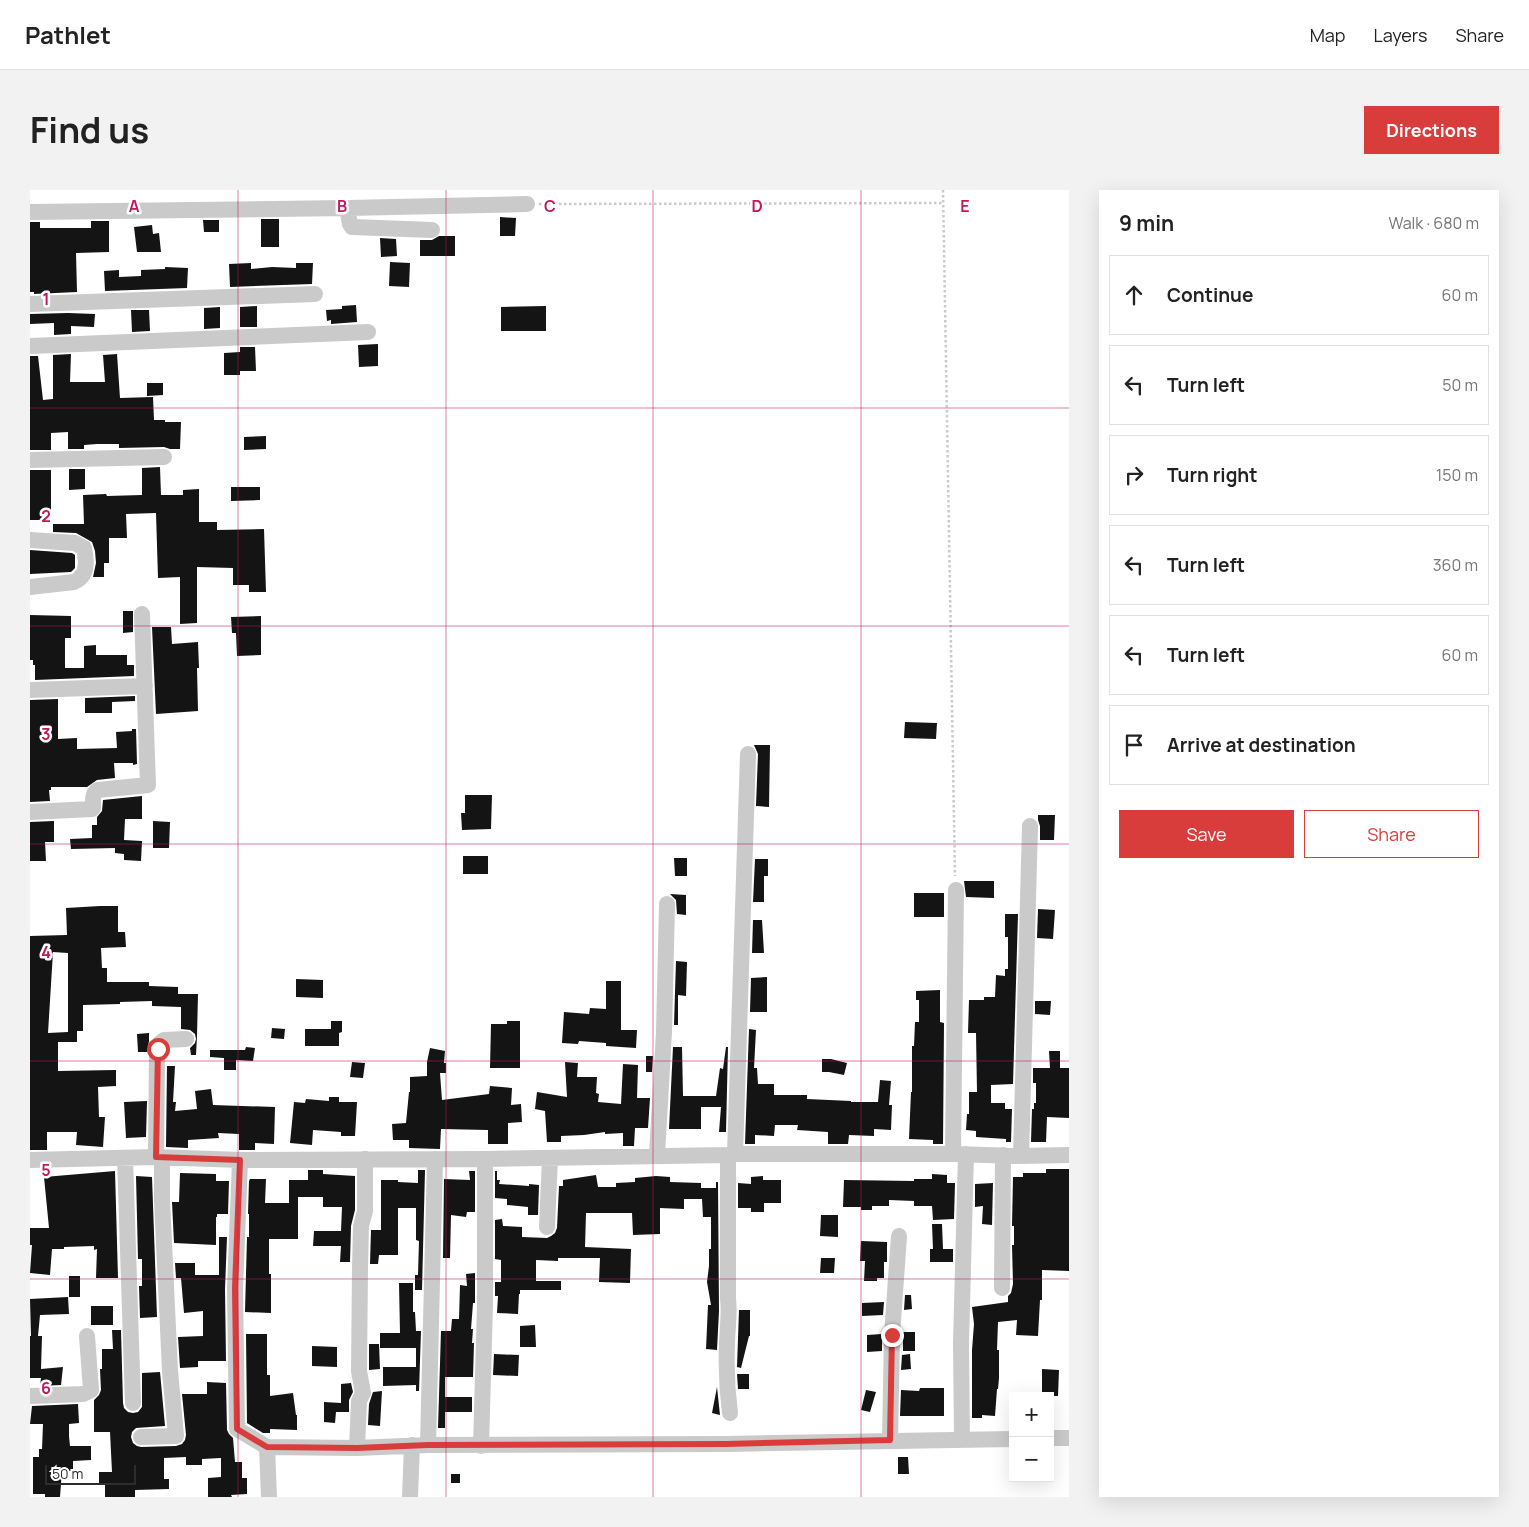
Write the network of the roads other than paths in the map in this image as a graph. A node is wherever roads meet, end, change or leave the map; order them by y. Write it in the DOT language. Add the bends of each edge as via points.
graph roads {
  1 [pos="527,204"];
  2 [pos="347,208"];
  3 [pos="30,212"];
  4 [pos="432,230"];
  5 [pos="315,294"];
  6 [pos="30,304"];
  7 [pos="368,332"];
  8 [pos="30,346"];
  9 [pos="164,457"];
  10 [pos="30,460"];
  11 [pos="30,540"];
  12 [pos="30,587"];
  13 [pos="142,614"];
  14 [pos="145,686"];
  15 [pos="30,690"];
  16 [pos="748,754"];
  17 [pos="30,812"];
  18 [pos="1030,826"];
  19 [pos="956,890"];
  20 [pos="667,904"];
  21 [pos="186,1039"];
  22 [pos="732,1154"];
  23 [pos="960,1154"];
  24 [pos="657,1155"];
  25 [pos="1003,1155"];
  26 [pos="1021,1156"];
  27 [pos="1069,1156"];
  28 [pos="125,1158"];
  29 [pos="159,1158"];
  30 [pos="550,1158"];
  31 [pos="365,1159"];
  32 [pos="436,1159"];
  33 [pos="485,1159"];
  34 [pos="30,1160"];
  35 [pos="240,1160"];
  36 [pos="547,1227"];
  37 [pos="899,1236"];
  38 [pos="1002,1288"];
  39 [pos="87,1336"];
  40 [pos="30,1396"];
  41 [pos="133,1403"];
  42 [pos="730,1413"];
  43 [pos="141,1437"];
  44 [pos="1054,1438"];
  45 [pos="1069,1438"];
  46 [pos="1009,1439"];
  47 [pos="890,1440"];
  48 [pos="962,1440"];
  49 [pos="420,1445"];
  50 [pos="481,1446"];
  51 [pos="267,1447"];
  52 [pos="357,1448"];
  53 [pos="269,1497"];
  54 [pos="410,1497"];
  1 -- 2 [label="street"];
  2 -- 3 [label="street"];
  2 -- 4 [label="street" via="352,227"];
  5 -- 6 [label="street"];
  7 -- 8 [label="street"];
  9 -- 10 [label="street"];
  11 -- 12 [label="street" via="75,543 84,548 86,558 86,569 78,580"];
  13 -- 14 [label="street"];
  14 -- 15 [label="street"];
  14 -- 17 [label="street" via="148,785 98,790 94,794 92,810"];
  16 -- 22 [label="street"];
  18 -- 26 [label="street"];
  19 -- 23 [label="street"];
  20 -- 24 [label="street"];
  21 -- 29 [label="street" via="164,1040 159,1044"];
  22 -- 23 [label="street"];
  22 -- 24 [label="street"];
  22 -- 42 [label="street" via="726,1377"];
  23 -- 25 [label="street"];
  23 -- 48 [label="street"];
  24 -- 30 [label="street"];
  25 -- 26 [label="street"];
  25 -- 38 [label="street"];
  26 -- 27 [label="street"];
  28 -- 29 [label="street"];
  28 -- 34 [label="street"];
  28 -- 41 [label="street"];
  29 -- 35 [label="street"];
  29 -- 43 [label="street" via="176,1436"];
  30 -- 33 [label="street"];
  30 -- 36 [label="street"];
  31 -- 32 [label="street"];
  31 -- 35 [label="street"];
  31 -- 52 [label="street" via="360,1269 363,1393"];
  32 -- 33 [label="street"];
  32 -- 49 [label="street"];
  33 -- 50 [label="street"];
  35 -- 51 [label="street" via="235,1288 237,1429"];
  37 -- 47 [label="street" via="892,1335"];
  39 -- 40 [label="street" via="91,1390 83,1394"];
  44 -- 45 [label="street"];
  46 -- 48 [label="street"];
  47 -- 48 [label="street"];
  47 -- 50 [label="street"];
  49 -- 50 [label="street"];
  49 -- 52 [label="street"];
  49 -- 54 [label="street"];
  51 -- 52 [label="street"];
  51 -- 53 [label="street"];
}
